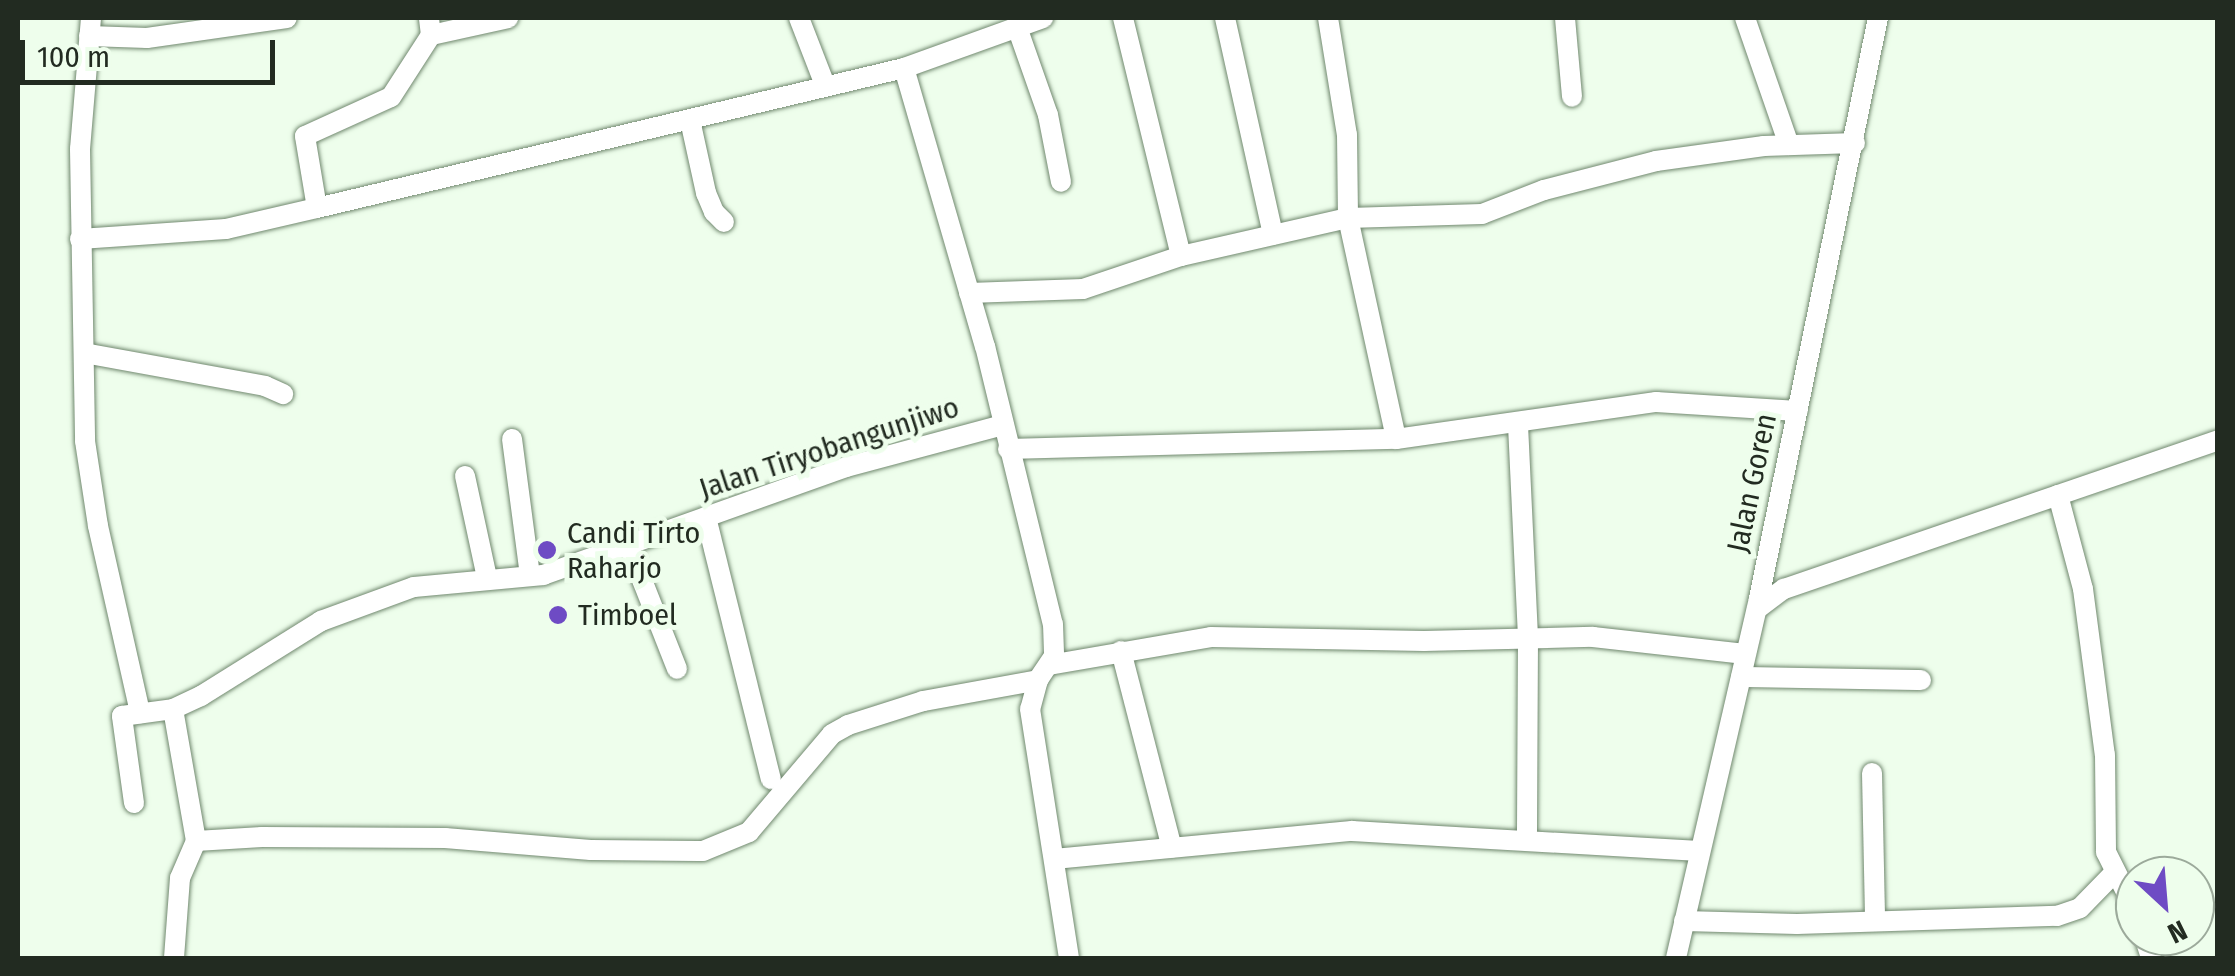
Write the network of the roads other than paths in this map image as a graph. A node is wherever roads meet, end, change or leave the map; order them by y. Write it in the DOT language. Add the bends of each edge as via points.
graph roads {
  1 [pos="287,18"];
  2 [pos="508,18"];
  3 [pos="799,18"];
  4 [pos="1043,18"];
  5 [pos="1123,18"];
  6 [pos="1225,18"];
  7 [pos="1328,18"];
  8 [pos="1565,18"];
  9 [pos="1746,18"];
  10 [pos="1878,18"];
  11 [pos="90,26"];
  12 [pos="430,26"];
  13 [pos="1017,27"];
  14 [pos="904,68"];
  15 [pos="825,86"];
  16 [pos="1572,97"];
  17 [pos="690,120"];
  18 [pos="1855,143"];
  19 [pos="1789,145"];
  20 [pos="1061,182"];
  21 [pos="317,208"];
  22 [pos="1348,218"];
  23 [pos="724,222"];
  24 [pos="1273,236"];
  25 [pos="80,239"];
  26 [pos="1181,256"];
  27 [pos="969,293"];
  28 [pos="84,353"];
  29 [pos="284,394"];
  30 [pos="1798,411"];
  31 [pos="1002,425"];
  32 [pos="1518,425"];
  33 [pos="512,439"];
  34 [pos="1396,440"];
  35 [pos="2218,440"];
  36 [pos="1008,449"];
  37 [pos="465,476"];
  38 [pos="2058,496"];
  39 [pos="706,517"];
  40 [pos="629,547"];
  41 [pos="1765,568"];
  42 [pos="530,576"];
  43 [pos="487,578"];
  44 [pos="1784,589"];
  45 [pos="1757,610"];
  46 [pos="1528,638"];
  47 [pos="1121,652"];
  48 [pos="1745,654"];
  49 [pos="676,669"];
  50 [pos="1043,672"];
  51 [pos="1741,677"];
  52 [pos="1921,680"];
  53 [pos="172,709"];
  54 [pos="140,713"];
  55 [pos="1872,773"];
  56 [pos="771,778"];
  57 [pos="134,804"];
  58 [pos="1527,840"];
  59 [pos="196,842"];
  60 [pos="1172,848"];
  61 [pos="1699,851"];
  62 [pos="1054,859"];
  63 [pos="2115,872"];
  64 [pos="1684,921"];
  65 [pos="1875,921"];
  66 [pos="174,958"];
  67 [pos="1069,958"];
  68 [pos="1676,958"];
  1 -- 11 [label="street" via="147,38"];
  2 -- 12 [label="street"];
  3 -- 15 [label="street"];
  4 -- 13 [label="street"];
  5 -- 26 [label="street"];
  6 -- 24 [label="street"];
  7 -- 22 [label="street" via="1347,135"];
  8 -- 16 [label="street"];
  9 -- 19 [label="street"];
  10 -- 18 [label="street, Jalan Goren"];
  11 -- 25 [label="street"];
  12 -- 21 [label="street" via="391,97 307,132"];
  13 -- 14 [label="street"];
  13 -- 20 [label="street" via="1048,115"];
  14 -- 15 [label="street"];
  14 -- 27 [label="street"];
  15 -- 17 [label="street"];
  17 -- 21 [label="street"];
  17 -- 23 [label="street" via="706,192"];
  18 -- 19 [label="street"];
  18 -- 30 [label="street, Jalan Goren"];
  19 -- 22 [label="street" via="1656,161 1482,214"];
  21 -- 25 [label="street" via="226,229"];
  22 -- 24 [label="street"];
  22 -- 34 [label="street"];
  24 -- 26 [label="street"];
  25 -- 28 [label="street"];
  26 -- 27 [label="street" via="1083,289"];
  27 -- 31 [label="street"];
  28 -- 29 [label="street"];
  28 -- 54 [label="street" via="85,441 98,526"];
  30 -- 32 [label="street" via="1656,402"];
  30 -- 41 [label="street, Jalan Goren"];
  31 -- 36 [label="street"];
  31 -- 39 [label="street, Jalan Tiryobangunjiwo" via="846,467"];
  32 -- 34 [label="street"];
  32 -- 46 [label="street"];
  33 -- 42 [label="street"];
  34 -- 36 [label="street"];
  35 -- 38 [label="street"];
  36 -- 50 [label="street" via="1054,624 1056,646"];
  37 -- 43 [label="street"];
  38 -- 44 [label="street"];
  38 -- 63 [label="street" via="2083,589 2107,772 2106,852"];
  39 -- 40 [label="street, Jalan Tiryobangunjiwo"];
  39 -- 56 [label="street"];
  40 -- 42 [label="street, Jalan Tiryobangunjiwo"];
  40 -- 49 [label="street"];
  41 -- 44 [label="street" via="1771,583"];
  41 -- 45 [label="street, Jalan Goren"];
  42 -- 43 [label="street, Jalan Tiryobangunjiwo"];
  43 -- 53 [label="street, Jalan Tiryobangunjiwo" via="414,587 336,614"];
  44 -- 45 [label="street"];
  45 -- 48 [label="street, Jalan Goren"];
  46 -- 47 [label="street" via="1211,636"];
  46 -- 48 [label="street" via="1592,637"];
  46 -- 58 [label="street"];
  47 -- 50 [label="street"];
  47 -- 60 [label="street"];
  48 -- 51 [label="street, Jalan Goren"];
  50 -- 59 [label="street" via="848,725 832,734 750,832 702,851 445,838"];
  50 -- 62 [label="street" via="1030,709"];
  51 -- 52 [label="street"];
  51 -- 61 [label="street, Jalan Goren"];
  53 -- 54 [label="street"];
  53 -- 59 [label="street"];
  54 -- 57 [label="street" via="122,716"];
  55 -- 65 [label="street"];
  58 -- 60 [label="street" via="1352,831"];
  58 -- 61 [label="street"];
  59 -- 66 [label="street" via="180,878"];
  60 -- 62 [label="street"];
  61 -- 64 [label="street, Jalan Goren"];
  62 -- 67 [label="street"];
  63 -- 65 [label="street" via="2080,908 2057,916"];
  64 -- 65 [label="street"];
  64 -- 68 [label="street, Jalan Goren"];
}
